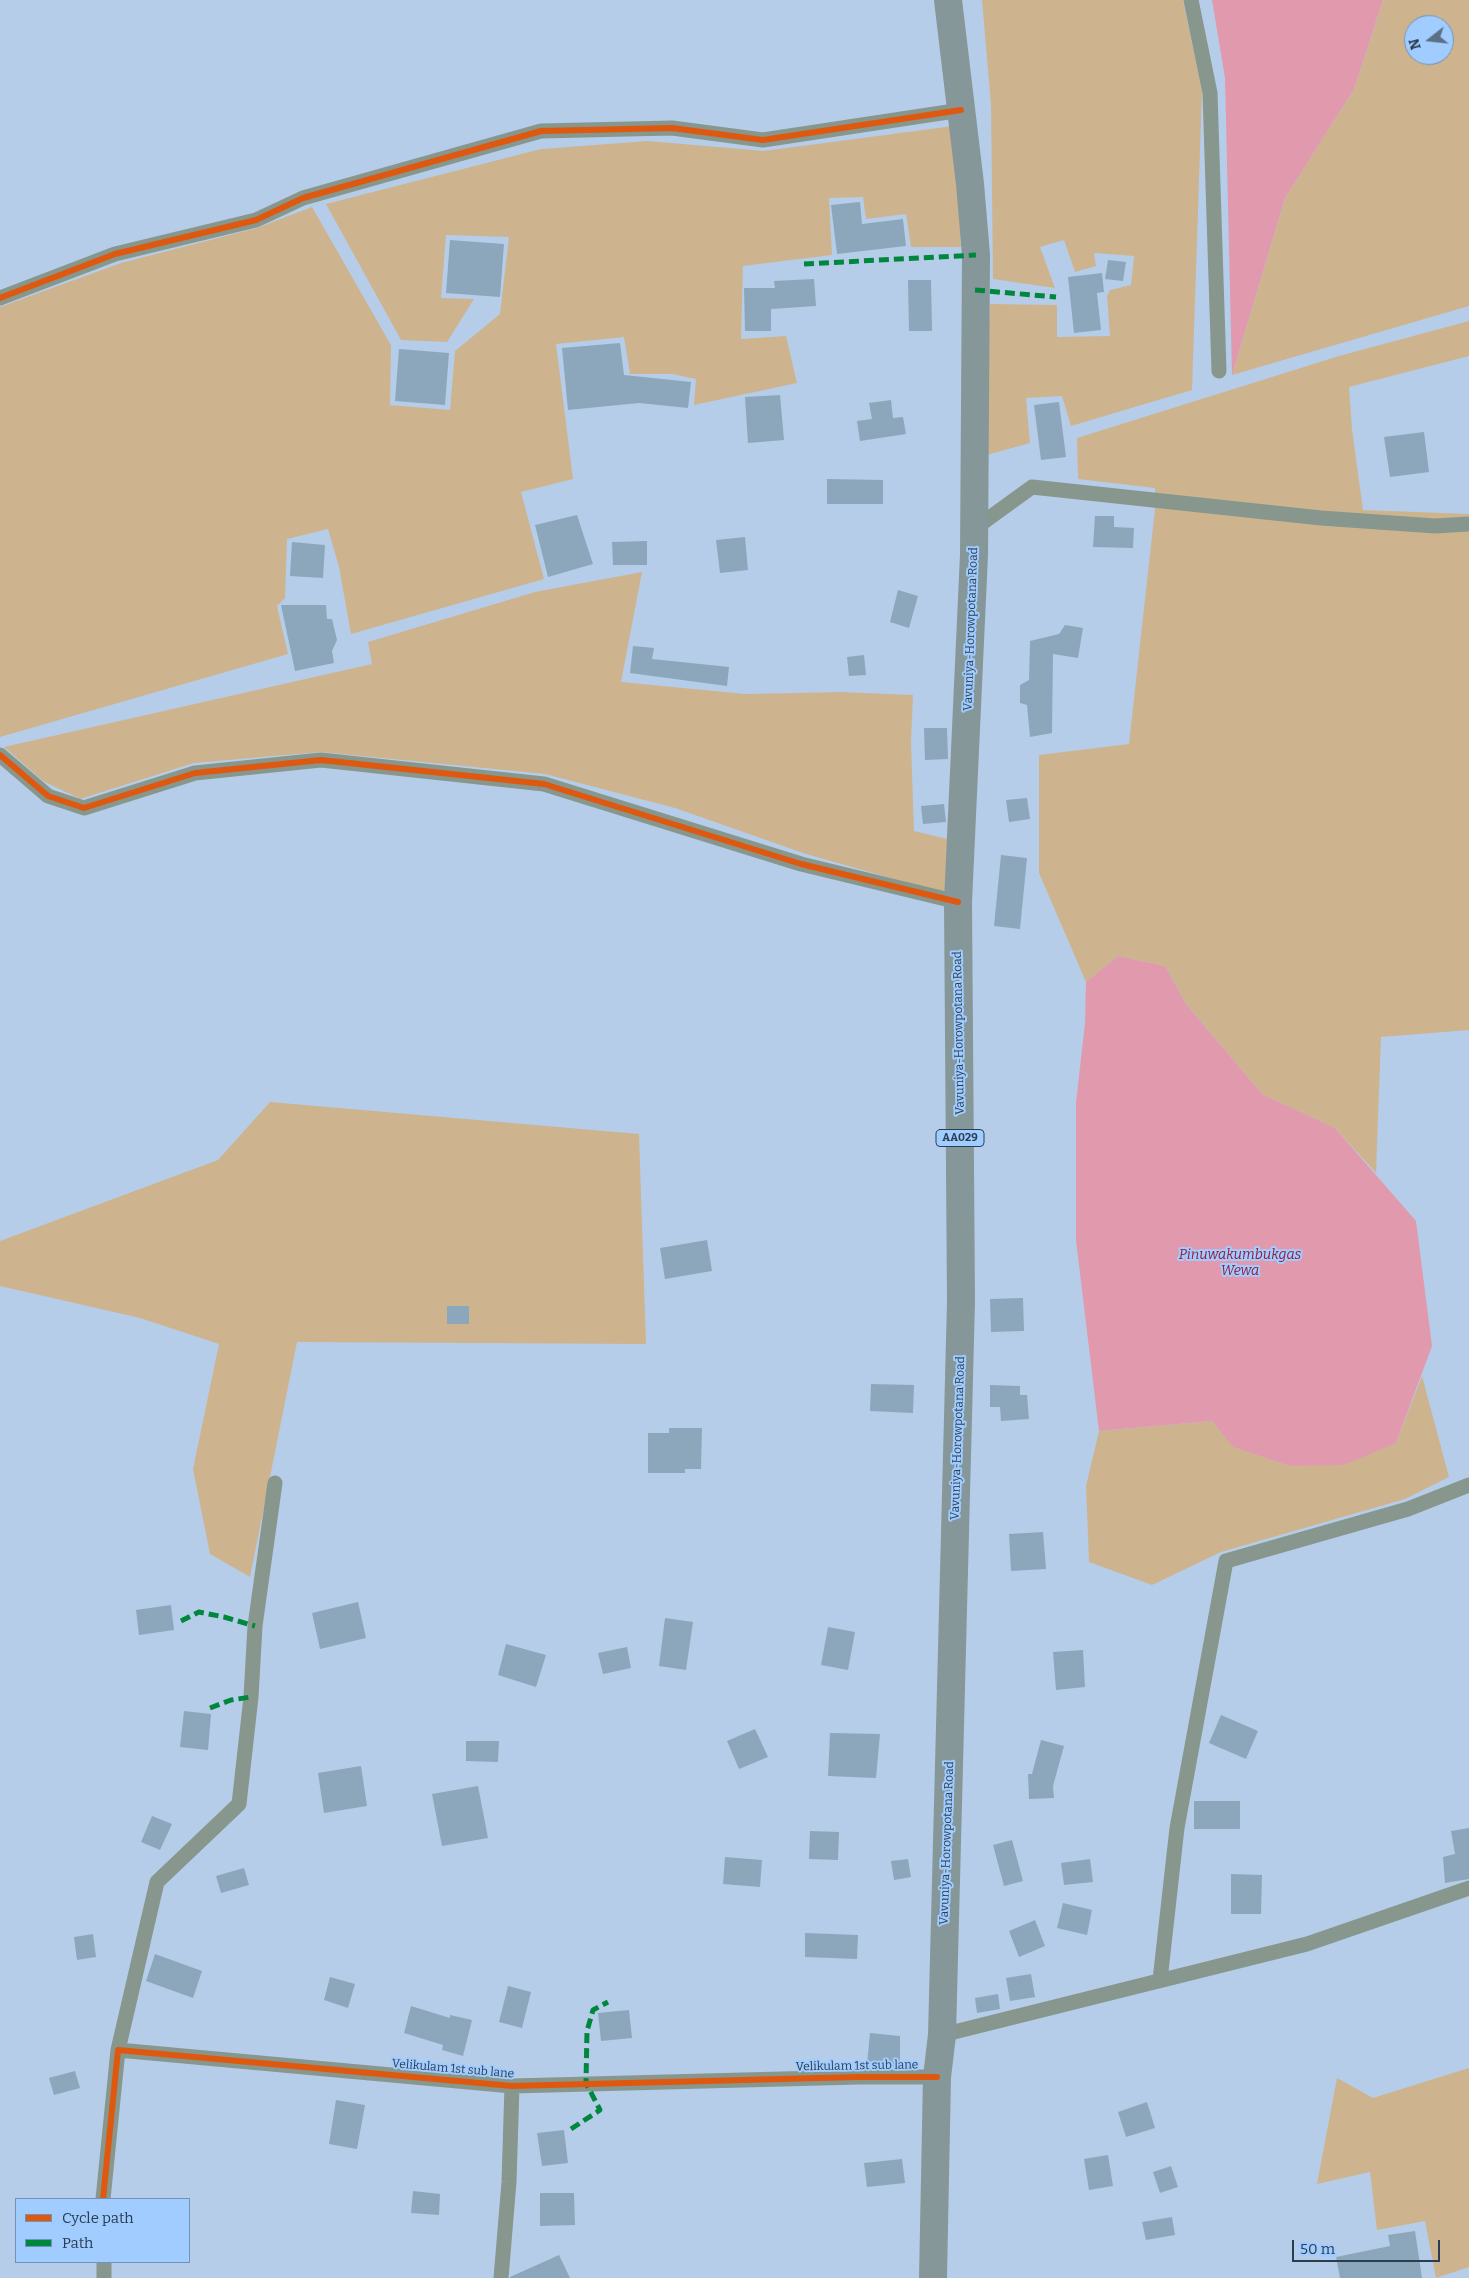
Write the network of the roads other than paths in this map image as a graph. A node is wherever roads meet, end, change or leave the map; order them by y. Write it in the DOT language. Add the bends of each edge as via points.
graph roads {
  1 [pos="948,0"];
  2 [pos="1192,0"];
  3 [pos="961,110"];
  4 [pos="0,298"];
  5 [pos="1219,372"];
  6 [pos="1469,524"];
  7 [pos="974,529"];
  8 [pos="0,755"];
  9 [pos="958,902"];
  10 [pos="275,1483"];
  11 [pos="1469,1485"];
  12 [pos="1469,1888"];
  13 [pos="1160,1980"];
  14 [pos="942,2035"];
  15 [pos="118,2050"];
  16 [pos="937,2077"];
  17 [pos="512,2086"];
  18 [pos="103,2198"];
  19 [pos="104,2263"];
  20 [pos="104,2278"];
  21 [pos="500,2278"];
  22 [pos="933,2278"];
  1 -- 3 [label="highway, Vavuniya-Horowpotana Road / AA029"];
  2 -- 5 [label="street" via="1210,93"];
  3 -- 4 [label="street" via="763,140 672,128 541,131 303,198 256,220 114,254"];
  3 -- 7 [label="highway, Vavuniya-Horowpotana Road / AA029" via="976,255"];
  6 -- 7 [label="street" via="1435,526 1321,518 1032,487"];
  7 -- 9 [label="highway, Vavuniya-Horowpotana Road / AA029"];
  8 -- 9 [label="street" via="48,796 84,808 195,773 321,760 544,784 801,864"];
  9 -- 14 [label="highway, Vavuniya-Horowpotana Road / AA029" via="962,1301"];
  10 -- 15 [label="street" via="255,1626 239,1804 157,1882"];
  11 -- 13 [label="street" via="1408,1509 1226,1562 1177,1828"];
  12 -- 13 [label="street" via="1308,1944"];
  13 -- 14 [label="street"];
  14 -- 16 [label="highway, Vavuniya-Horowpotana Road / AA029"];
  15 -- 17 [label="street, Velikulam 1st sub lane"];
  15 -- 18 [label="street"];
  16 -- 17 [label="street, Velikulam 1st sub lane"];
  16 -- 22 [label="highway, Vavuniya-Horowpotana Road / AA029"];
  17 -- 21 [label="street" via="509,2182"];
  19 -- 20 [label="street"];
}
